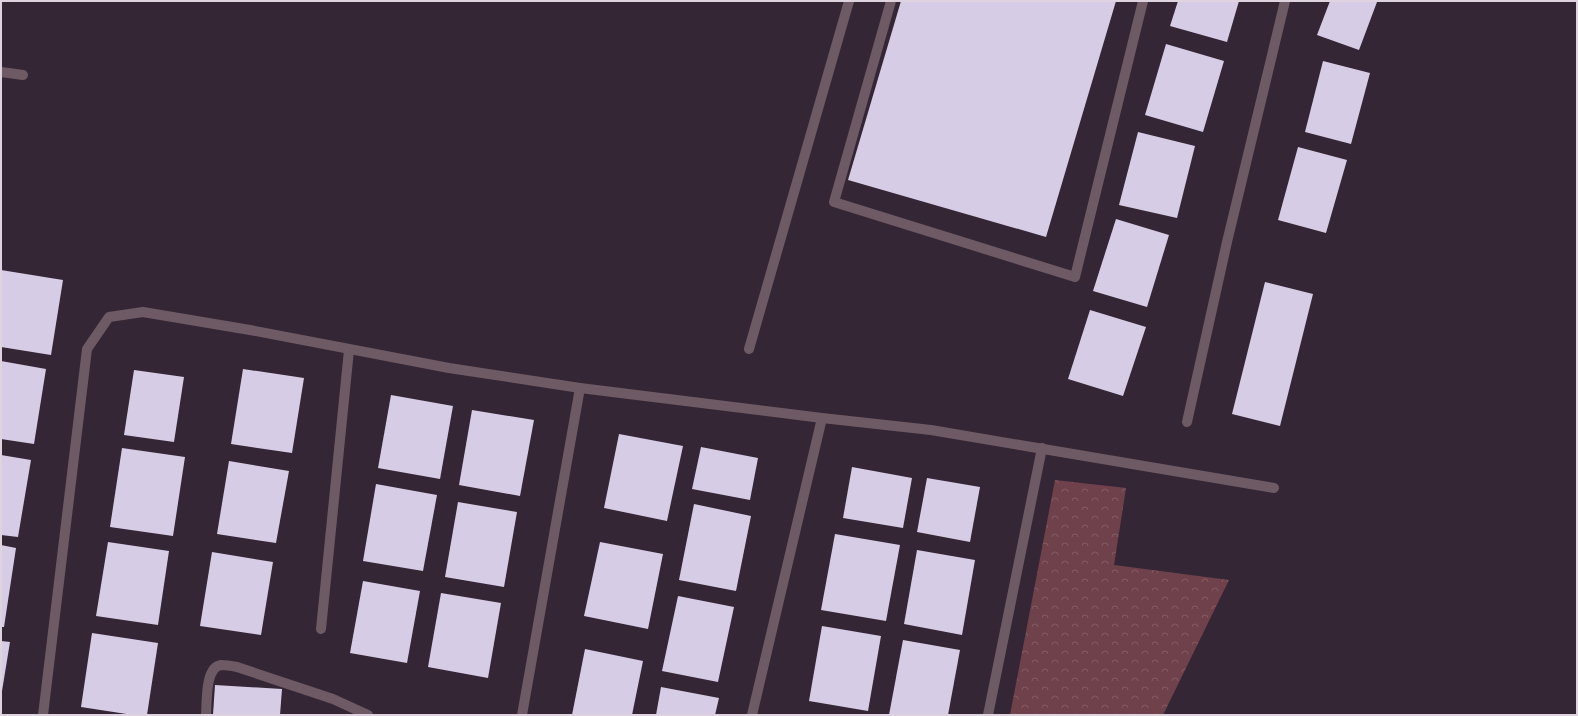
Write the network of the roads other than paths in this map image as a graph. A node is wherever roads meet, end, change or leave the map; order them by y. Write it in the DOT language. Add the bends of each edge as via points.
graph roads {
  1 [pos="849,1"];
  2 [pos="891,1"];
  3 [pos="1143,1"];
  4 [pos="1285,1"];
  5 [pos="1,72"];
  6 [pos="23,75"];
  7 [pos="749,349"];
  8 [pos="349,350"];
  9 [pos="580,388"];
  10 [pos="822,418"];
  11 [pos="1187,422"];
  12 [pos="1042,448"];
  13 [pos="1274,488"];
  14 [pos="321,629"];
  15 [pos="43,715"];
  16 [pos="206,715"];
  17 [pos="368,715"];
  18 [pos="522,715"];
  19 [pos="752,715"];
  20 [pos="988,715"];
  1 -- 7 [label="street"];
  2 -- 3 [label="street" via="834,202 1075,277"];
  4 -- 11 [label="street"];
  5 -- 6 [label="street"];
  8 -- 9 [label="street"];
  8 -- 14 [label="street"];
  8 -- 15 [label="street" via="143,312 109,318 87,350"];
  9 -- 10 [label="street"];
  9 -- 18 [label="street"];
  10 -- 12 [label="street" via="931,430"];
  10 -- 19 [label="street"];
  12 -- 13 [label="street"];
  12 -- 20 [label="street"];
  16 -- 17 [label="street" via="210,675 213,668 221,665 237,667 318,694"];
}
